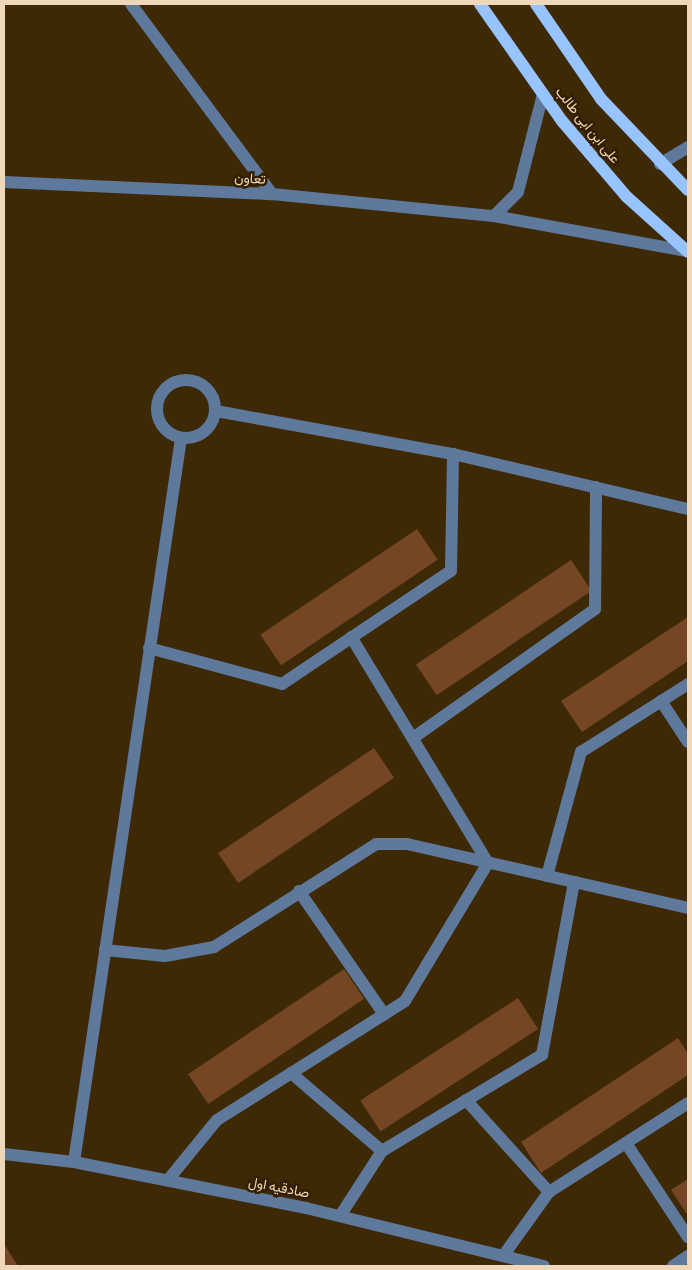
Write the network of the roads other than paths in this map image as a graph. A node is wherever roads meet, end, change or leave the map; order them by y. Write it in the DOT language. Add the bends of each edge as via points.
graph roads {
  1 [pos="130,4"];
  2 [pos="480,4"];
  3 [pos="536,4"];
  4 [pos="543,94"];
  5 [pos="688,147"];
  6 [pos="660,164"];
  7 [pos="4,182"];
  8 [pos="688,190"];
  9 [pos="272,194"];
  10 [pos="494,216"];
  11 [pos="687,252"];
  12 [pos="216,411"];
  13 [pos="181,438"];
  14 [pos="454,454"];
  15 [pos="596,487"];
  16 [pos="688,509"];
  17 [pos="351,637"];
  18 [pos="149,648"];
  19 [pos="688,684"];
  20 [pos="661,701"];
  21 [pos="413,738"];
  22 [pos="688,742"];
  23 [pos="488,863"];
  24 [pos="547,876"];
  25 [pos="574,882"];
  26 [pos="299,891"];
  27 [pos="688,908"];
  28 [pos="105,950"];
  29 [pos="384,1014"];
  30 [pos="291,1073"];
  31 [pos="466,1100"];
  32 [pos="688,1103"];
  33 [pos="626,1143"];
  34 [pos="382,1151"];
  35 [pos="4,1154"];
  36 [pos="74,1162"];
  37 [pos="168,1180"];
  38 [pos="549,1192"];
  39 [pos="340,1216"];
  40 [pos="688,1237"];
  41 [pos="503,1256"];
  42 [pos="688,1256"];
  43 [pos="544,1266"];
  44 [pos="673,1266"];
  1 -- 9 [label="street"];
  2 -- 4 [label="main road, علی ابن ابی طالب"];
  3 -- 6 [label="main road, علی ابن ابی طالب" via="601,98"];
  4 -- 10 [label="street" via="518,192"];
  4 -- 11 [label="main road, علی ابن ابی طالب" via="628,197"];
  5 -- 6 [label="street"];
  6 -- 8 [label="main road, علی ابن ابی طالب"];
  7 -- 9 [label="street, تعاون"];
  9 -- 10 [label="street, تعاون"];
  10 -- 11 [label="street, تعاون"];
  12 -- 13 [label="street" via="201,435"];
  12 -- 13 [label="street" via="214,398 203,384 190,379 167,387 157,409 160,420 167,432"];
  12 -- 14 [label="street"];
  13 -- 18 [label="street"];
  14 -- 15 [label="street"];
  14 -- 17 [label="street" via="450,571"];
  15 -- 16 [label="street"];
  15 -- 21 [label="street" via="595,610"];
  17 -- 18 [label="street" via="282,684"];
  17 -- 21 [label="street"];
  18 -- 28 [label="street"];
  19 -- 20 [label="street"];
  20 -- 22 [label="street"];
  20 -- 24 [label="street" via="581,752"];
  21 -- 23 [label="street"];
  23 -- 24 [label="street"];
  23 -- 26 [label="street" via="407,844 376,844"];
  23 -- 29 [label="street" via="405,1001"];
  24 -- 25 [label="street"];
  25 -- 27 [label="street"];
  25 -- 31 [label="street" via="542,1055"];
  26 -- 28 [label="street" via="214,946 165,956"];
  26 -- 29 [label="street"];
  28 -- 36 [label="street"];
  29 -- 30 [label="street"];
  30 -- 34 [label="street"];
  30 -- 37 [label="street" via="217,1120"];
  31 -- 34 [label="street"];
  31 -- 38 [label="street"];
  32 -- 33 [label="street"];
  33 -- 38 [label="street"];
  33 -- 40 [label="street"];
  34 -- 39 [label="street"];
  35 -- 36 [label="street, صادقیه اول"];
  36 -- 37 [label="street, صادقیه اول"];
  37 -- 39 [label="street, صادقیه اول"];
  38 -- 41 [label="street"];
  39 -- 41 [label="street, صادقیه اول"];
  41 -- 43 [label="street, صادقیه اول"];
  42 -- 44 [label="street"];
}
